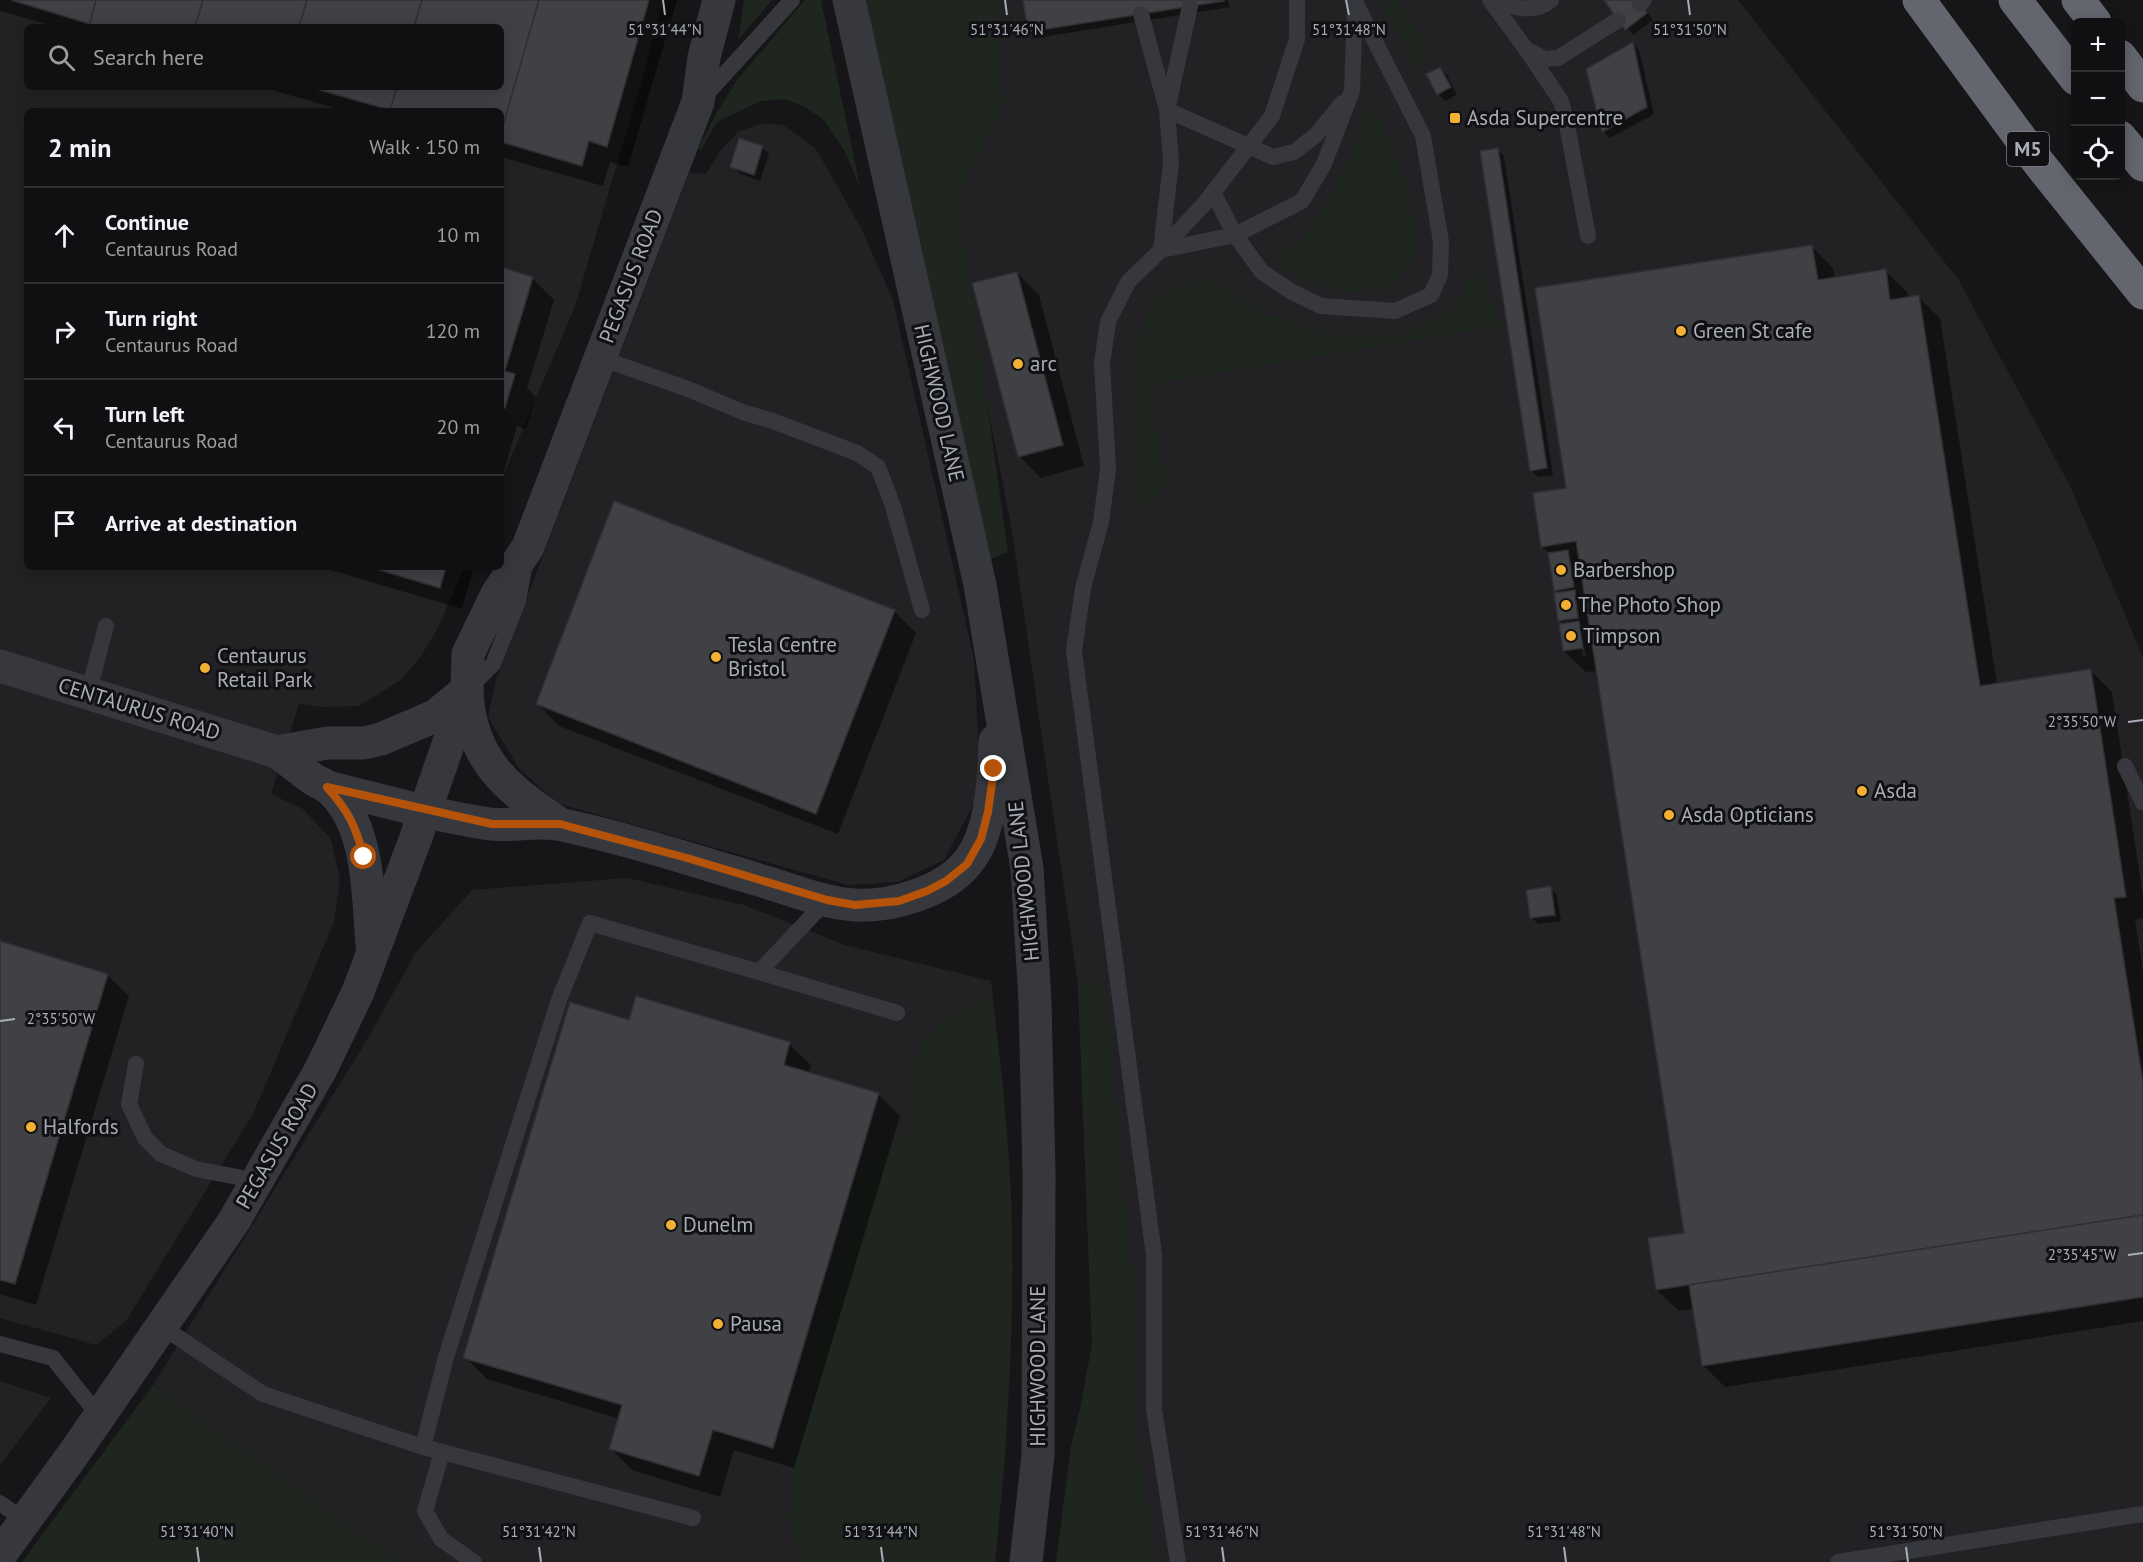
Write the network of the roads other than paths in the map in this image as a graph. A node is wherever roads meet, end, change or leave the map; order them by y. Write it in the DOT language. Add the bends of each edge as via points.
graph roads {
  1 [pos="719,0"];
  2 [pos="792,0"];
  3 [pos="849,0"];
  4 [pos="1297,0"];
  5 [pos="1492,0"];
  6 [pos="1551,0"];
  7 [pos="1919,0"];
  8 [pos="2015,0"];
  9 [pos="2078,0"];
  10 [pos="1354,2"];
  11 [pos="1190,6"];
  12 [pos="1141,14"];
  13 [pos="2092,18"];
  14 [pos="1618,20"];
  15 [pos="1526,49"];
  16 [pos="2125,61"];
  17 [pos="2071,73"];
  18 [pos="2143,86"];
  19 [pos="1352,91"];
  20 [pos="698,102"];
  21 [pos="1167,110"];
  22 [pos="2125,142"];
  23 [pos="1248,147"];
  24 [pos="2143,165"];
  25 [pos="1213,192"];
  26 [pos="1235,235"];
  27 [pos="1587,236"];
  28 [pos="1161,250"];
  29 [pos="2143,294"];
  30 [pos="600,358"];
  31 [pos="922,610"];
  32 [pos="106,626"];
  33 [pos="0,666"];
  34 [pos="997,686"];
  35 [pos="467,690"];
  36 [pos="88,694"];
  37 [pos="277,752"];
  38 [pos="2125,766"];
  39 [pos="327,787"];
  40 [pos="2143,803"];
  41 [pos="425,810"];
  42 [pos="560,824"];
  43 [pos="827,900"];
  44 [pos="373,953"];
  45 [pos="759,972"];
  46 [pos="897,1013"];
  47 [pos="136,1065"];
  48 [pos="258,1181"];
  49 [pos="161,1326"];
  50 [pos="0,1344"];
  51 [pos="99,1416"];
  52 [pos="423,1447"];
  53 [pos="442,1452"];
  54 [pos="13,1512"];
  55 [pos="2143,1514"];
  56 [pos="693,1518"];
  57 [pos="0,1555"];
  58 [pos="474,1562"];
  59 [pos="1026,1562"];
  60 [pos="1178,1562"];
  61 [pos="1838,1562"];
  1 -- 20 [label="street, PEGASUS ROAD" via="704,57"];
  2 -- 20 [label="lane"];
  3 -- 34 [label="street, HIGHWOOD LANE" via="980,585"];
  4 -- 23 [label="lane" via="1297,39 1272,116"];
  5 -- 6 [label="lane" via="1531,9 1543,7"];
  5 -- 15 [label="lane"];
  7 -- 29 [label="highway, M5" via="2038,162"];
  8 -- 17 [label="highway"];
  9 -- 13 [label="highway"];
  10 -- 19 [label="lane"];
  10 -- 26 [label="lane" via="1423,136 1441,242 1440,275 1431,295 1395,311 1321,306 1262,272"];
  11 -- 21 [label="lane"];
  12 -- 21 [label="lane"];
  14 -- 15 [label="lane" via="1558,58 1545,58"];
  15 -- 27 [label="lane" via="1560,101"];
  16 -- 18 [label="highway"];
  19 -- 23 [label="lane" via="1316,135 1294,152 1273,157"];
  19 -- 26 [label="lane" via="1324,164 1302,201"];
  20 -- 30 [label="street, PEGASUS ROAD"];
  21 -- 23 [label="lane"];
  21 -- 28 [label="lane" via="1171,162"];
  22 -- 24 [label="highway"];
  23 -- 25 [label="lane"];
  25 -- 26 [label="lane"];
  25 -- 28 [label="lane"];
  26 -- 28 [label="lane"];
  28 -- 60 [label="lane" via="1128,282 1108,322 1102,363 1108,469 1074,651 1154,1255 1154,1409"];
  30 -- 31 [label="lane" via="857,453 878,467"];
  30 -- 35 [label="street, PEGASUS ROAD" via="528,548 497,594 468,654"];
  32 -- 36 [label="lane"];
  33 -- 36 [label="street, CENTAURUS ROAD"];
  34 -- 43 [label="street, CENTAURUS ROAD" via="988,812 981,839 967,864 946,881 899,901 855,905"];
  34 -- 59 [label="street, HIGHWOOD LANE" via="1027,868 1035,1002 1038,1455"];
  35 -- 37 [label="street, CENTAURUS ROAD" via="435,716 381,739"];
  35 -- 41 [label="street, PEGASUS ROAD"];
  35 -- 42 [label="street, CENTAURUS ROAD" via="468,714 476,740 490,764 509,788"];
  36 -- 37 [label="street, CENTAURUS ROAD"];
  37 -- 39 [label="street, CENTAURUS ROAD"];
  38 -- 40 [label="lane"];
  39 -- 41 [label="street, CENTAURUS ROAD"];
  39 -- 44 [label="street, CENTAURUS ROAD" via="354,823 362,849"];
  41 -- 42 [label="street, CENTAURUS ROAD" via="492,824"];
  41 -- 44 [label="street, PEGASUS ROAD"];
  42 -- 43 [label="street, CENTAURUS ROAD"];
  43 -- 45 [label="lane"];
  44 -- 48 [label="street, PEGASUS ROAD" via="321,1069"];
  45 -- 46 [label="lane"];
  45 -- 52 [label="lane" via="591,923 559,1000 446,1357"];
  47 -- 48 [label="lane" via="129,1104 145,1138 161,1154 196,1169"];
  48 -- 49 [label="street, PEGASUS ROAD"];
  49 -- 51 [label="street, PEGASUS ROAD"];
  49 -- 52 [label="lane" via="263,1394"];
  50 -- 51 [label="lane" via="53,1358"];
  51 -- 54 [label="street, PEGASUS ROAD"];
  52 -- 53 [label="lane"];
  53 -- 56 [label="lane"];
  53 -- 58 [label="lane" via="425,1511 441,1539"];
  54 -- 57 [label="street, PEGASUS ROAD"];
  55 -- 61 [label="lane"];
}
